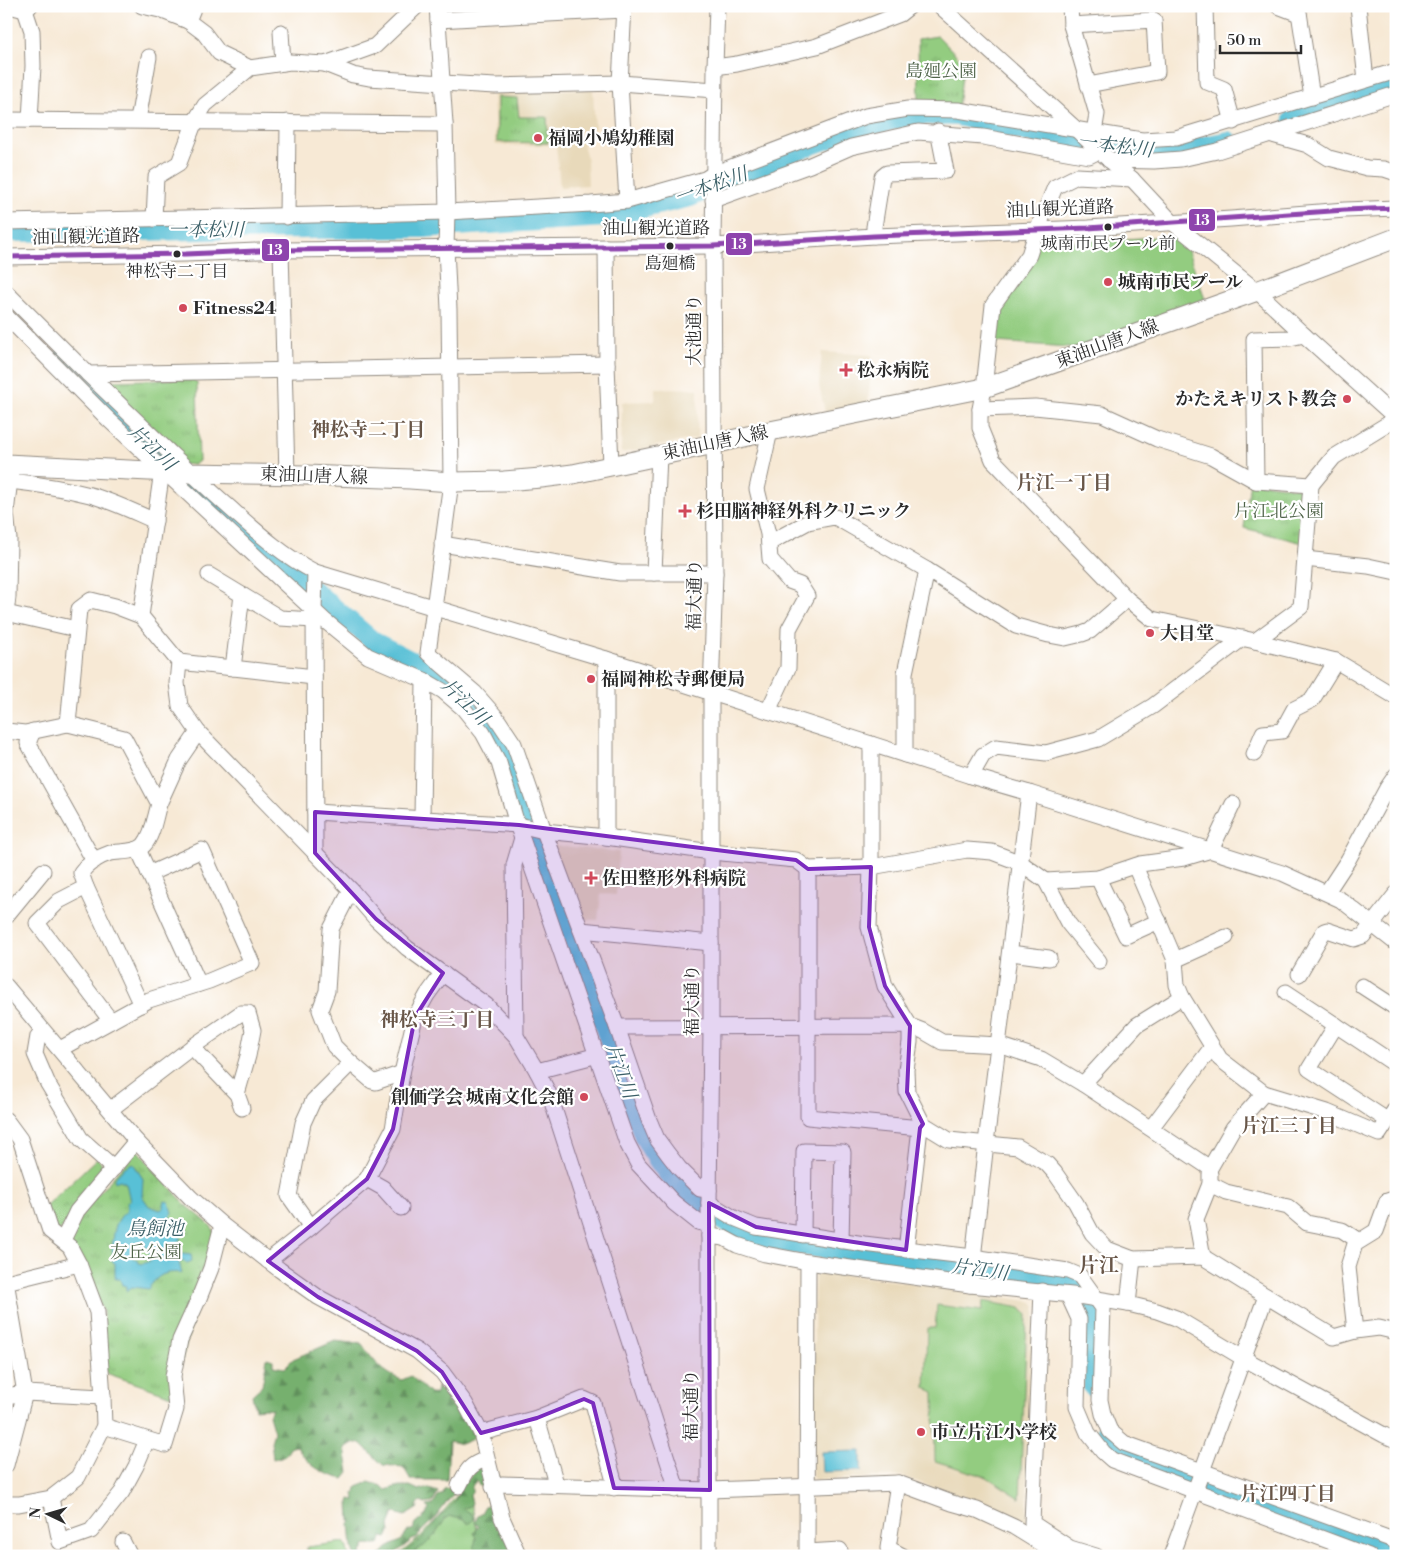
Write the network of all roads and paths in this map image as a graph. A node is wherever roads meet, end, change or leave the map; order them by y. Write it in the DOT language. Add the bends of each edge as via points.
graph roads {
  1 [pos="9,6"];
  2 [pos="142,6"];
  3 [pos="194,6"];
  4 [pos="416,6"];
  5 [pos="717,6"];
  6 [pos="910,6"];
  7 [pos="940,6"];
  8 [pos="1070,6"];
  9 [pos="1205,6"];
  10 [pos="1278,6"];
  11 [pos="1358,6"];
  12 [pos="28,8"];
  13 [pos="624,8"];
  14 [pos="1299,10"];
  15 [pos="438,13"];
  16 [pos="188,21"];
  17 [pos="1071,25"];
  18 [pos="281,32"];
  19 [pos="149,57"];
  20 [pos="283,63"];
  21 [pos="325,64"];
  22 [pos="715,67"];
  23 [pos="250,68"];
  24 [pos="1396,71"];
  25 [pos="1366,80"];
  26 [pos="620,82"];
  27 [pos="443,84"];
  28 [pos="1088,85"];
  29 [pos="715,90"];
  30 [pos="1396,94"];
  31 [pos="1312,96"];
  32 [pos="6,120"];
  33 [pos="30,120"];
  34 [pos="138,120"];
  35 [pos="195,121"];
  36 [pos="288,122"];
  37 [pos="1233,122"];
  38 [pos="445,124"];
  39 [pos="1076,129"];
  40 [pos="1092,132"];
  41 [pos="938,133"];
  42 [pos="1269,134"];
  43 [pos="1101,153"];
  44 [pos="1396,173"];
  45 [pos="713,175"];
  46 [pos="1132,180"];
  47 [pos="627,201"];
  48 [pos="713,203"];
  49 [pos="1396,208"];
  50 [pos="447,214"];
  51 [pos="287,217"];
  52 [pos="154,219"];
  53 [pos="6,222"];
  54 [pos="1173,223"];
  55 [pos="1037,230"];
  56 [pos="874,236"];
  57 [pos="1396,238"];
  58 [pos="446,241"];
  59 [pos="713,246"];
  60 [pos="606,247"];
  61 [pos="281,250"];
  62 [pos="6,257"];
  63 [pos="1257,291"];
  64 [pos="6,292"];
  65 [pos="6,316"];
  66 [pos="1304,335"];
  67 [pos="608,364"];
  68 [pos="450,367"];
  69 [pos="285,371"];
  70 [pos="88,374"];
  71 [pos="984,388"];
  72 [pos="980,409"];
  73 [pos="1395,415"];
  74 [pos="770,431"];
  75 [pos="714,444"];
  76 [pos="659,455"];
  77 [pos="611,466"];
  78 [pos="9,470"];
  79 [pos="164,471"];
  80 [pos="188,473"];
  81 [pos="287,475"];
  82 [pos="1256,480"];
  83 [pos="451,482"];
  84 [pos="1310,486"];
  85 [pos="155,521"];
  86 [pos="442,544"];
  87 [pos="768,544"];
  88 [pos="1305,559"];
  89 [pos="927,570"];
  90 [pos="1396,572"];
  91 [pos="654,573"];
  92 [pos="715,573"];
  93 [pos="209,575"];
  94 [pos="315,578"];
  95 [pos="242,595"];
  96 [pos="1127,599"];
  97 [pos="434,608"];
  98 [pos="314,611"];
  99 [pos="6,614"];
  100 [pos="141,616"];
  101 [pos="76,629"];
  102 [pos="1249,640"];
  103 [pos="606,660"];
  104 [pos="1336,661"];
  105 [pos="179,662"];
  106 [pos="233,668"];
  107 [pos="314,677"];
  108 [pos="424,680"];
  109 [pos="711,694"];
  110 [pos="1396,697"];
  111 [pos="768,711"];
  112 [pos="68,724"];
  113 [pos="6,731"];
  114 [pos="33,731"];
  115 [pos="198,732"];
  116 [pos="871,744"];
  117 [pos="1254,754"];
  118 [pos="905,755"];
  119 [pos="1396,775"];
  120 [pos="971,776"];
  121 [pos="1029,793"];
  122 [pos="159,804"];
  123 [pos="1233,804"];
  124 [pos="315,812"];
  125 [pos="422,819"];
  126 [pos="519,829"];
  127 [pos="541,829"];
  128 [pos="606,837"];
  129 [pos="138,849"];
  130 [pos="1211,850"];
  131 [pos="711,852"];
  132 [pos="315,853"];
  133 [pos="94,861"];
  134 [pos="1021,863"];
  135 [pos="1136,866"];
  136 [pos="871,867"];
  137 [pos="808,869"];
  138 [pos="43,871"];
  139 [pos="149,874"];
  140 [pos="1098,878"];
  141 [pos="1046,881"];
  142 [pos="86,887"];
  143 [pos="351,890"];
  144 [pos="1327,892"];
  145 [pos="1396,894"];
  146 [pos="6,916"];
  147 [pos="1159,921"];
  148 [pos="1373,924"];
  149 [pos="581,930"];
  150 [pos="1226,937"];
  151 [pos="711,943"];
  152 [pos="1396,943"];
  153 [pos="1010,953"];
  154 [pos="1049,958"];
  155 [pos="1175,960"];
  156 [pos="1099,961"];
  157 [pos="443,973"];
  158 [pos="1299,974"];
  159 [pos="199,984"];
  160 [pos="1362,986"];
  161 [pos="1286,992"];
  162 [pos="9,995"];
  163 [pos="1182,997"];
  164 [pos="141,1005"];
  165 [pos="1396,1008"];
  166 [pos="110,1021"];
  167 [pos="1336,1025"];
  168 [pos="808,1026"];
  169 [pos="910,1026"];
  170 [pos="616,1027"];
  171 [pos="711,1027"];
  172 [pos="43,1031"];
  173 [pos="516,1036"];
  174 [pos="999,1045"];
  175 [pos="192,1047"];
  176 [pos="1212,1047"];
  177 [pos="60,1049"];
  178 [pos="598,1055"];
  179 [pos="1394,1059"];
  180 [pos="351,1063"];
  181 [pos="537,1071"];
  182 [pos="402,1073"];
  183 [pos="1083,1084"];
  184 [pos="1264,1094"];
  185 [pos="111,1109"];
  186 [pos="1391,1114"];
  187 [pos="6,1120"];
  188 [pos="921,1126"];
  189 [pos="1151,1128"];
  190 [pos="136,1141"];
  191 [pos="986,1143"];
  192 [pos="114,1168"];
  193 [pos="1210,1168"];
  194 [pos="367,1179"];
  195 [pos="1210,1184"];
  196 [pos="709,1196"];
  197 [pos="1396,1198"];
  198 [pos="401,1208"];
  199 [pos="222,1225"];
  200 [pos="311,1227"];
  201 [pos="709,1231"];
  202 [pos="802,1235"];
  203 [pos="63,1240"];
  204 [pos="841,1241"];
  205 [pos="1359,1242"];
  206 [pos="906,1250"];
  207 [pos="1203,1257"];
  208 [pos="973,1258"];
  209 [pos="1133,1259"];
  210 [pos="268,1261"];
  211 [pos="808,1262"];
  212 [pos="79,1264"];
  213 [pos="970,1281"];
  214 [pos="6,1282"];
  215 [pos="1042,1291"];
  216 [pos="1070,1295"];
  217 [pos="1266,1296"];
  218 [pos="1096,1300"];
  219 [pos="1128,1304"];
  220 [pos="1355,1331"];
  221 [pos="1396,1332"];
  222 [pos="1243,1358"];
  223 [pos="24,1393"];
  224 [pos="6,1396"];
  225 [pos="103,1397"];
  226 [pos="537,1418"];
  227 [pos="104,1426"];
  228 [pos="481,1433"];
  229 [pos="147,1440"];
  230 [pos="1396,1440"];
  231 [pos="486,1459"];
  232 [pos="6,1465"];
  233 [pos="1201,1472"];
  234 [pos="898,1483"];
  235 [pos="807,1485"];
  236 [pos="459,1486"];
  237 [pos="493,1486"];
  238 [pos="554,1486"];
  239 [pos="614,1488"];
  240 [pos="675,1490"];
  241 [pos="710,1490"];
  242 [pos="1195,1490"];
  243 [pos="51,1498"];
  244 [pos="6,1504"];
  245 [pos="1396,1541"];
  246 [pos="840,1550"];
  247 [pos="519,1556"];
  248 [pos="709,1556"];
  249 [pos="903,1556"];
  250 [pos="1061,1556"];
  251 [pos="1096,1556"];
  252 [pos="1171,1556"];
  253 [pos="1370,1556"];
  1 -- 12 [label="street"];
  2 -- 16 [label="street"];
  3 -- 16 [label="street"];
  4 -- 21 [label="street" via="375,46"];
  5 -- 22 [label="street, 大池通り"];
  6 -- 22 [label="street" via="900,14 817,46"];
  7 -- 39 [label="street"];
  8 -- 17 [label="street"];
  9 -- 37 [label="street" via="1207,82 1224,89"];
  10 -- 14 [label="street"];
  11 -- 25 [label="street"];
  12 -- 33 [label="street" via="33,66"];
  13 -- 15 [label="street"];
  13 -- 26 [label="street"];
  14 -- 31 [label="street"];
  15 -- 27 [label="street"];
  16 -- 23 [label="street" via="204,33 219,53"];
  17 -- 28 [label="street"];
  17 -- 28 [label="street" via="1154,20 1157,72"];
  18 -- 20 [label="street"];
  19 -- 34 [label="street"];
  20 -- 21 [label="street"];
  20 -- 23 [label="street"];
  21 -- 27 [label="street" via="361,77"];
  22 -- 29 [label="street, 大池通り"];
  23 -- 35 [label="street" via="205,104"];
  24 -- 25 [label="street"];
  25 -- 31 [label="street"];
  26 -- 27 [label="street" via="495,86"];
  26 -- 29 [label="street"];
  26 -- 47 [label="street"];
  27 -- 38 [label="street"];
  28 -- 40 [label="street" via="1097,114"];
  29 -- 45 [label="street, 大池通り"];
  30 -- 42 [label="street"];
  31 -- 37 [label="street"];
  32 -- 33 [label="street"];
  33 -- 34 [label="street"];
  34 -- 35 [label="street"];
  35 -- 36 [label="street"];
  35 -- 52 [label="street" via="179,163 156,177"];
  36 -- 38 [label="street"];
  36 -- 51 [label="street"];
  37 -- 40 [label="street" via="1176,138 1142,140"];
  38 -- 50 [label="street"];
  39 -- 40 [label="street"];
  39 -- 43 [label="street"];
  39 -- 45 [label="street" via="958,110 908,109 866,116"];
  41 -- 43 [label="street" via="983,137 1089,156"];
  41 -- 48 [label="street" via="918,132 851,147"];
  41 -- 56 [label="street" via="946,171 887,173 882,176"];
  42 -- 43 [label="street" via="1217,151 1181,158 1154,161"];
  42 -- 44 [label="street" via="1308,145 1329,158"];
  43 -- 46 [label="street"];
  45 -- 47 [label="street"];
  45 -- 48 [label="street, 大池通り"];
  46 -- 54 [label="street"];
  46 -- 55 [label="street" via="1077,176 1055,187"];
  47 -- 50 [label="street"];
  48 -- 59 [label="street, 大池通り"];
  49 -- 54 [label="street, 油山観光道路"];
  50 -- 51 [label="street"];
  50 -- 58 [label="street"];
  51 -- 52 [label="street"];
  52 -- 53 [label="street"];
  54 -- 55 [label="street, 油山観光道路"];
  54 -- 63 [label="street"];
  55 -- 56 [label="street, 油山観光道路"];
  55 -- 71 [label="street" via="1029,255 993,304"];
  56 -- 59 [label="street, 油山観光道路"];
  57 -- 63 [label="main road, 東油山唐人線"];
  58 -- 60 [label="street, 油山観光道路"];
  58 -- 61 [label="street, 油山観光道路"];
  58 -- 68 [label="street"];
  59 -- 60 [label="street, 油山観光道路"];
  59 -- 75 [label="street, 大池通り"];
  60 -- 67 [label="street"];
  61 -- 62 [label="street, 油山観光道路"];
  61 -- 69 [label="street"];
  63 -- 66 [label="street"];
  63 -- 71 [label="main road, 東油山唐人線"];
  64 -- 70 [label="street"];
  65 -- 79 [label="street"];
  66 -- 73 [label="street"];
  66 -- 82 [label="street" via="1254,339"];
  67 -- 68 [label="street"];
  67 -- 77 [label="street"];
  68 -- 69 [label="street"];
  68 -- 83 [label="street"];
  69 -- 70 [label="street"];
  69 -- 81 [label="street"];
  70 -- 80 [label="street"];
  71 -- 72 [label="street"];
  71 -- 74 [label="main road, 東油山唐人線"];
  72 -- 82 [label="street" via="1035,407 1102,414 1156,439 1211,456"];
  72 -- 96 [label="street" via="980,428 993,460"];
  73 -- 84 [label="street" via="1334,457"];
  74 -- 75 [label="main road, 東油山唐人線"];
  74 -- 87 [label="street" via="757,489"];
  75 -- 76 [label="main road, 東油山唐人線"];
  75 -- 92 [label="street, 福大通り"];
  76 -- 77 [label="main road, 東油山唐人線"];
  76 -- 91 [label="street"];
  77 -- 83 [label="main road, 東油山唐人線" via="541,478"];
  78 -- 79 [label="main road, 東油山唐人線"];
  78 -- 85 [label="street" via="45,485 92,496"];
  78 -- 99 [label="street"];
  79 -- 80 [label="main road, 東油山唐人線"];
  79 -- 85 [label="street"];
  79 -- 98 [label="street"];
  80 -- 81 [label="main road, 東油山唐人線"];
  80 -- 94 [label="street"];
  81 -- 83 [label="main road, 東油山唐人線"];
  82 -- 84 [label="street"];
  83 -- 86 [label="street"];
  84 -- 88 [label="street"];
  85 -- 100 [label="street"];
  86 -- 91 [label="street" via="620,573"];
  86 -- 97 [label="street"];
  87 -- 89 [label="street" via="808,522 835,517"];
  87 -- 111 [label="street" via="770,559 789,581 800,585 807,596 789,629 788,668"];
  88 -- 90 [label="street"];
  88 -- 102 [label="street" via="1301,607"];
  89 -- 96 [label="street" via="1016,626 1065,638 1090,631"];
  89 -- 118 [label="street" via="905,673"];
  91 -- 92 [label="street"];
  92 -- 109 [label="street, 福大通り"];
  93 -- 95 [label="street"];
  94 -- 97 [label="street"];
  94 -- 98 [label="street"];
  95 -- 98 [label="street" via="280,618"];
  95 -- 106 [label="street"];
  96 -- 102 [label="street" via="1152,619"];
  97 -- 103 [label="street"];
  97 -- 127 [label="street" via="428,653 475,693 514,744"];
  98 -- 107 [label="street"];
  98 -- 108 [label="street" via="368,656"];
  99 -- 101 [label="street"];
  100 -- 101 [label="street" via="91,600 79,609"];
  100 -- 105 [label="street"];
  101 -- 112 [label="street"];
  102 -- 104 [label="street"];
  102 -- 120 [label="street" via="1153,706 1098,739 1046,753 996,747 982,755"];
  103 -- 109 [label="street"];
  103 -- 128 [label="street"];
  104 -- 110 [label="street"];
  104 -- 117 [label="street" via="1312,700 1294,709 1282,731 1263,733"];
  105 -- 106 [label="street"];
  105 -- 115 [label="street" via="180,706"];
  106 -- 107 [label="street"];
  107 -- 124 [label="street"];
  108 -- 125 [label="street"];
  108 -- 126 [label="street" via="463,708 483,733 499,763"];
  109 -- 111 [label="street"];
  109 -- 131 [label="street, 福大通り"];
  111 -- 116 [label="street"];
  112 -- 114 [label="street"];
  112 -- 122 [label="street" via="124,738"];
  113 -- 114 [label="street"];
  114 -- 133 [label="street" via="28,742"];
  115 -- 122 [label="street" via="179,760"];
  115 -- 132 [label="street"];
  116 -- 118 [label="street"];
  116 -- 136 [label="street"];
  118 -- 120 [label="street"];
  119 -- 144 [label="street"];
  120 -- 121 [label="street"];
  121 -- 130 [label="street"];
  121 -- 134 [label="street"];
  122 -- 129 [label="street" via="150,835 144,846"];
  123 -- 130 [label="street"];
  124 -- 125 [label="street"];
  124 -- 132 [label="street"];
  125 -- 126 [label="street"];
  126 -- 127 [label="street"];
  126 -- 173 [label="street" via="514,865"];
  126 -- 178 [label="street"];
  127 -- 128 [label="street"];
  127 -- 149 [label="street"];
  128 -- 131 [label="street"];
  129 -- 133 [label="street" via="109,854"];
  129 -- 139 [label="street"];
  130 -- 135 [label="street"];
  130 -- 144 [label="street" via="1282,873"];
  131 -- 137 [label="street" via="796,860"];
  131 -- 151 [label="street, 福大通り"];
  132 -- 143 [label="street"];
  133 -- 142 [label="street" via="87,864 81,873"];
  134 -- 136 [label="street" via="992,852 967,850"];
  134 -- 141 [label="street"];
  134 -- 153 [label="street"];
  135 -- 140 [label="street"];
  135 -- 147 [label="street"];
  136 -- 137 [label="street"];
  136 -- 169 [label="street" via="869,927 885,986"];
  137 -- 168 [label="street"];
  138 -- 146 [label="street"];
  139 -- 159 [label="street"];
  139 -- 159 [label="street" via="202,850 252,962"];
  140 -- 141 [label="street"];
  140 -- 147 [label="street" via="1126,936"];
  141 -- 156 [label="street" via="1068,923"];
  142 -- 164 [label="street"];
  142 -- 166 [label="street" via="59,901 37,923"];
  143 -- 157 [label="street" via="407,948"];
  143 -- 180 [label="street" via="331,929 327,991 320,1010 334,1046"];
  144 -- 148 [label="street"];
  145 -- 148 [label="street"];
  147 -- 155 [label="street"];
  148 -- 152 [label="street"];
  148 -- 158 [label="street" via="1363,936 1354,939 1324,931"];
  149 -- 151 [label="street"];
  149 -- 170 [label="street"];
  150 -- 155 [label="street"];
  151 -- 171 [label="street, 福大通り"];
  153 -- 154 [label="street"];
  153 -- 174 [label="street"];
  155 -- 163 [label="street" via="1177,985"];
  157 -- 173 [label="street" via="486,1005"];
  157 -- 182 [label="street" via="415,1017"];
  159 -- 164 [label="street"];
  160 -- 165 [label="street"];
  161 -- 167 [label="street"];
  162 -- 172 [label="street"];
  163 -- 176 [label="street"];
  163 -- 183 [label="street" via="1137,1025"];
  164 -- 166 [label="street"];
  166 -- 177 [label="street"];
  167 -- 179 [label="street"];
  167 -- 186 [label="street" via="1309,1069"];
  168 -- 169 [label="street"];
  168 -- 171 [label="street"];
  168 -- 188 [label="street" via="808,1117"];
  169 -- 174 [label="street" via="942,1042"];
  169 -- 188 [label="street" via="907,1092"];
  170 -- 171 [label="street"];
  170 -- 196 [label="street" via="657,1139 679,1168"];
  171 -- 196 [label="street, 福大通り"];
  172 -- 177 [label="street"];
  172 -- 192 [label="street" via="38,1036 35,1054 48,1084 81,1139"];
  173 -- 181 [label="street"];
  174 -- 183 [label="street" via="1041,1059"];
  174 -- 191 [label="street"];
  175 -- 175 [label="street" via="239,1101 252,1030 248,1013 241,1013"];
  175 -- 185 [label="street"];
  176 -- 184 [label="street" via="1220,1059"];
  176 -- 189 [label="street"];
  177 -- 185 [label="street"];
  178 -- 181 [label="street"];
  178 -- 201 [label="street" via="627,1143 638,1164 674,1203"];
  180 -- 182 [label="street" via="376,1082"];
  180 -- 200 [label="street" via="313,1101 303,1123 289,1196"];
  181 -- 240 [label="street" via="550,1096"];
  182 -- 194 [label="street" via="393,1129"];
  183 -- 189 [label="street"];
  184 -- 186 [label="street" via="1327,1112 1379,1134"];
  184 -- 193 [label="street" via="1233,1128"];
  185 -- 190 [label="street"];
  187 -- 203 [label="street" via="20,1139 50,1231"];
  188 -- 191 [label="street" via="949,1140"];
  188 -- 206 [label="street"];
  189 -- 193 [label="street"];
  190 -- 192 [label="street"];
  190 -- 199 [label="street"];
  191 -- 208 [label="street"];
  191 -- 209 [label="street" via="1018,1147 1047,1164 1076,1203 1092,1233 1107,1249"];
  192 -- 203 [label="street" via="77,1212"];
  193 -- 195 [label="street"];
  194 -- 198 [label="street" via="383,1188"];
  194 -- 200 [label="street"];
  195 -- 205 [label="street" via="1226,1192 1288,1208 1307,1223 1342,1230"];
  195 -- 207 [label="street" via="1196,1219"];
  196 -- 201 [label="street, 福大通り"];
  196 -- 202 [label="street" via="734,1218 756,1227"];
  197 -- 205 [label="street" via="1387,1201 1376,1231"];
  199 -- 210 [label="street"];
  199 -- 229 [label="street" via="211,1268 180,1340 172,1376 176,1409 165,1445"];
  200 -- 210 [label="street"];
  201 -- 211 [label="street" via="764,1254"];
  201 -- 241 [label="street, 福大通り"];
  202 -- 204 [label="street"];
  202 -- 204 [label="street" via="804,1151 843,1152"];
  203 -- 212 [label="street"];
  204 -- 206 [label="street"];
  205 -- 220 [label="street" via="1355,1244 1348,1267"];
  206 -- 208 [label="street"];
  207 -- 209 [label="street"];
  207 -- 217 [label="street"];
  208 -- 213 [label="street"];
  208 -- 218 [label="street" via="1068,1271 1080,1276"];
  209 -- 219 [label="street"];
  210 -- 228 [label="street" via="318,1297 417,1351 442,1372 465,1403"];
  211 -- 213 [label="street"];
  211 -- 235 [label="street"];
  212 -- 214 [label="street"];
  212 -- 225 [label="street" via="96,1312"];
  213 -- 215 [label="street"];
  214 -- 223 [label="street"];
  215 -- 216 [label="street"];
  215 -- 251 [label="street" via="1032,1522 1070,1548"];
  216 -- 218 [label="street"];
  216 -- 242 [label="street" via="1079,1319 1077,1407 1088,1433 1112,1460"];
  217 -- 220 [label="street" via="1334,1337"];
  217 -- 222 [label="street"];
  218 -- 219 [label="street"];
  218 -- 233 [label="street" via="1103,1308 1100,1400 1110,1431 1124,1443"];
  219 -- 222 [label="street" via="1176,1318"];
  220 -- 221 [label="street" via="1379,1328"];
  222 -- 230 [label="street"];
  222 -- 233 [label="street"];
  223 -- 224 [label="street"];
  223 -- 225 [label="street"];
  223 -- 232 [label="street"];
  225 -- 227 [label="street"];
  226 -- 228 [label="street"];
  226 -- 238 [label="street"];
  226 -- 239 [label="street" via="584,1399 593,1403"];
  227 -- 229 [label="street"];
  227 -- 243 [label="street" via="78,1478"];
  228 -- 231 [label="street"];
  229 -- 243 [label="street" via="122,1492 91,1531 60,1542"];
  231 -- 236 [label="street" via="467,1469"];
  231 -- 237 [label="street"];
  233 -- 242 [label="street"];
  233 -- 245 [label="street"];
  234 -- 235 [label="street"];
  234 -- 249 [label="street" via="888,1548"];
  234 -- 250 [label="street" via="977,1510 1014,1527"];
  235 -- 241 [label="street"];
  235 -- 246 [label="street" via="807,1552"];
  237 -- 238 [label="street"];
  237 -- 247 [label="street" via="502,1518"];
  238 -- 239 [label="street"];
  239 -- 240 [label="street"];
  240 -- 241 [label="street"];
  241 -- 248 [label="street, 福大通り"];
  242 -- 252 [label="street"];
  242 -- 253 [label="street"];
  243 -- 244 [label="street"];
}
